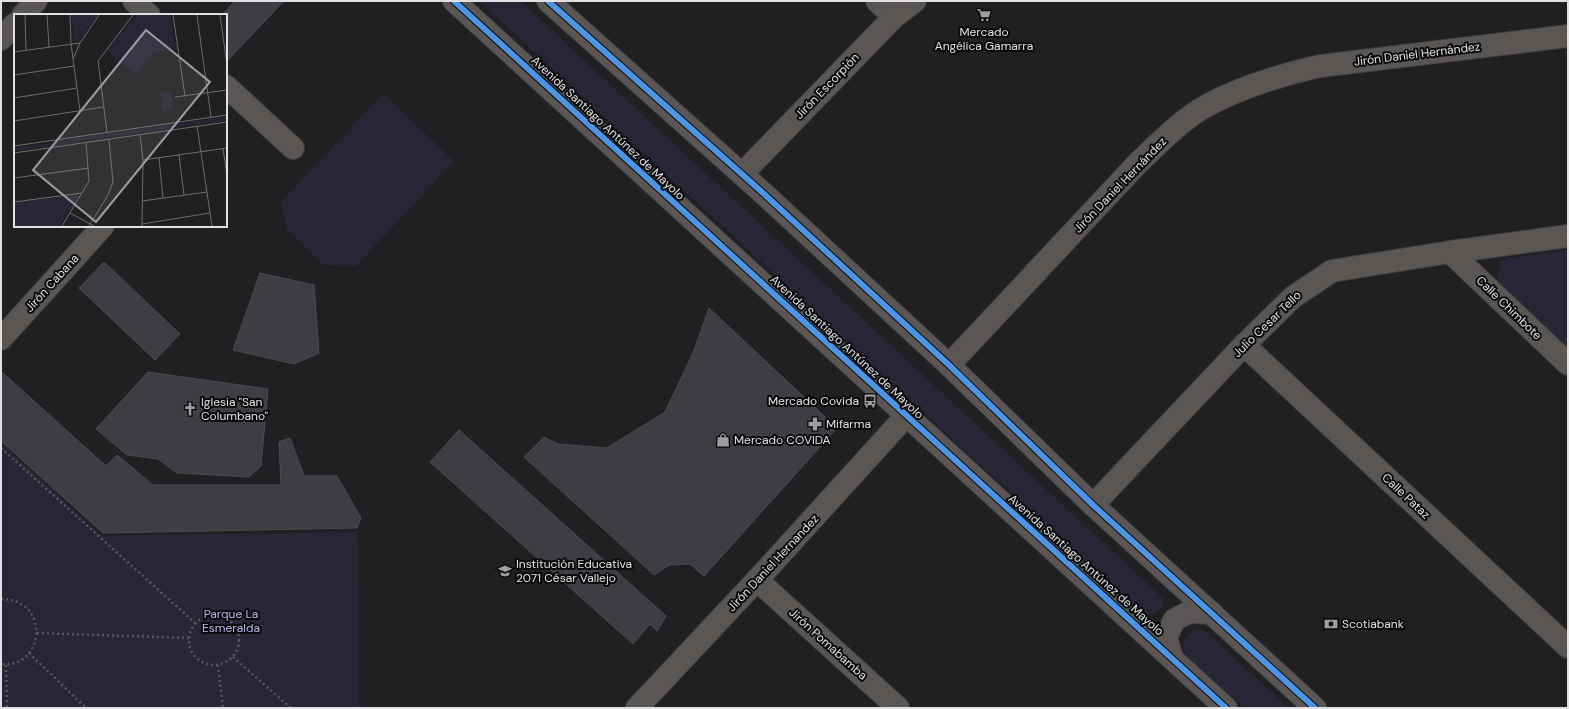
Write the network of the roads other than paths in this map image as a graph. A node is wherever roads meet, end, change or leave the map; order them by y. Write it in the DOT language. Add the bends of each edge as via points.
graph roads {
  1 [pos="36,1"];
  2 [pos="134,1"];
  3 [pos="454,1"];
  4 [pos="548,1"];
  5 [pos="877,1"];
  6 [pos="915,1"];
  7 [pos="24,14"];
  8 [pos="148,14"];
  9 [pos="894,17"];
  10 [pos="14,25"];
  11 [pos="1568,36"];
  12 [pos="1,39"];
  13 [pos="227,88"];
  14 [pos="292,148"];
  15 [pos="742,174"];
  16 [pos="102,227"];
  17 [pos="1568,236"];
  18 [pos="1450,252"];
  19 [pos="1,339"];
  20 [pos="1244,345"];
  21 [pos="1568,364"];
  22 [pos="949,365"];
  23 [pos="906,416"];
  24 [pos="1093,505"];
  25 [pos="757,580"];
  26 [pos="1177,581"];
  27 [pos="1212,613"];
  28 [pos="1137,626"];
  29 [pos="1568,647"];
  30 [pos="1172,658"];
  31 [pos="638,708"];
  32 [pos="898,708"];
  33 [pos="1226,708"];
  34 [pos="1315,708"];
  1 -- 7 [label="street"];
  2 -- 8 [label="street"];
  3 -- 23 [label="main road, Avenida Santiago Antúnez de Mayolo"];
  4 -- 15 [label="main road"];
  5 -- 9 [label="street"];
  6 -- 9 [label="street, Jirón Escorpión"];
  9 -- 15 [label="street, Jirón Escorpión"];
  10 -- 12 [label="street"];
  11 -- 22 [label="street, Jirón Daniel Hernández" via="1320,66 1248,87 1207,106 1171,132 1138,163"];
  13 -- 14 [label="street"];
  15 -- 22 [label="main road"];
  16 -- 19 [label="street, Jirón Cabana"];
  17 -- 18 [label="street, Julio Cesar Tello"];
  18 -- 20 [label="street, Julio Cesar Tello" via="1332,271 1292,297"];
  18 -- 21 [label="street, Calle Chimbote"];
  20 -- 24 [label="street, Julio Cesar Tello"];
  20 -- 29 [label="street, Calle Pataz"];
  22 -- 24 [label="main road"];
  23 -- 25 [label="street, Jirón Daniel Hernandez"];
  23 -- 28 [label="main road, Avenida Santiago Antúnez de Mayolo"];
  24 -- 26 [label="main road"];
  25 -- 31 [label="street, Jirón Daniel Hernandez"];
  25 -- 32 [label="street, Jirón Pomabamba"];
  26 -- 27 [label="main road"];
  26 -- 28 [label="main road" via="1178,602 1172,618 1157,626"];
  27 -- 30 [label="main road" via="1189,612 1174,620 1166,638"];
  27 -- 34 [label="main road"];
  28 -- 30 [label="main road, Avenida Santiago Antúnez de Mayolo"];
  30 -- 33 [label="main road, Avenida Santiago Antúnez de Mayolo"];
}
